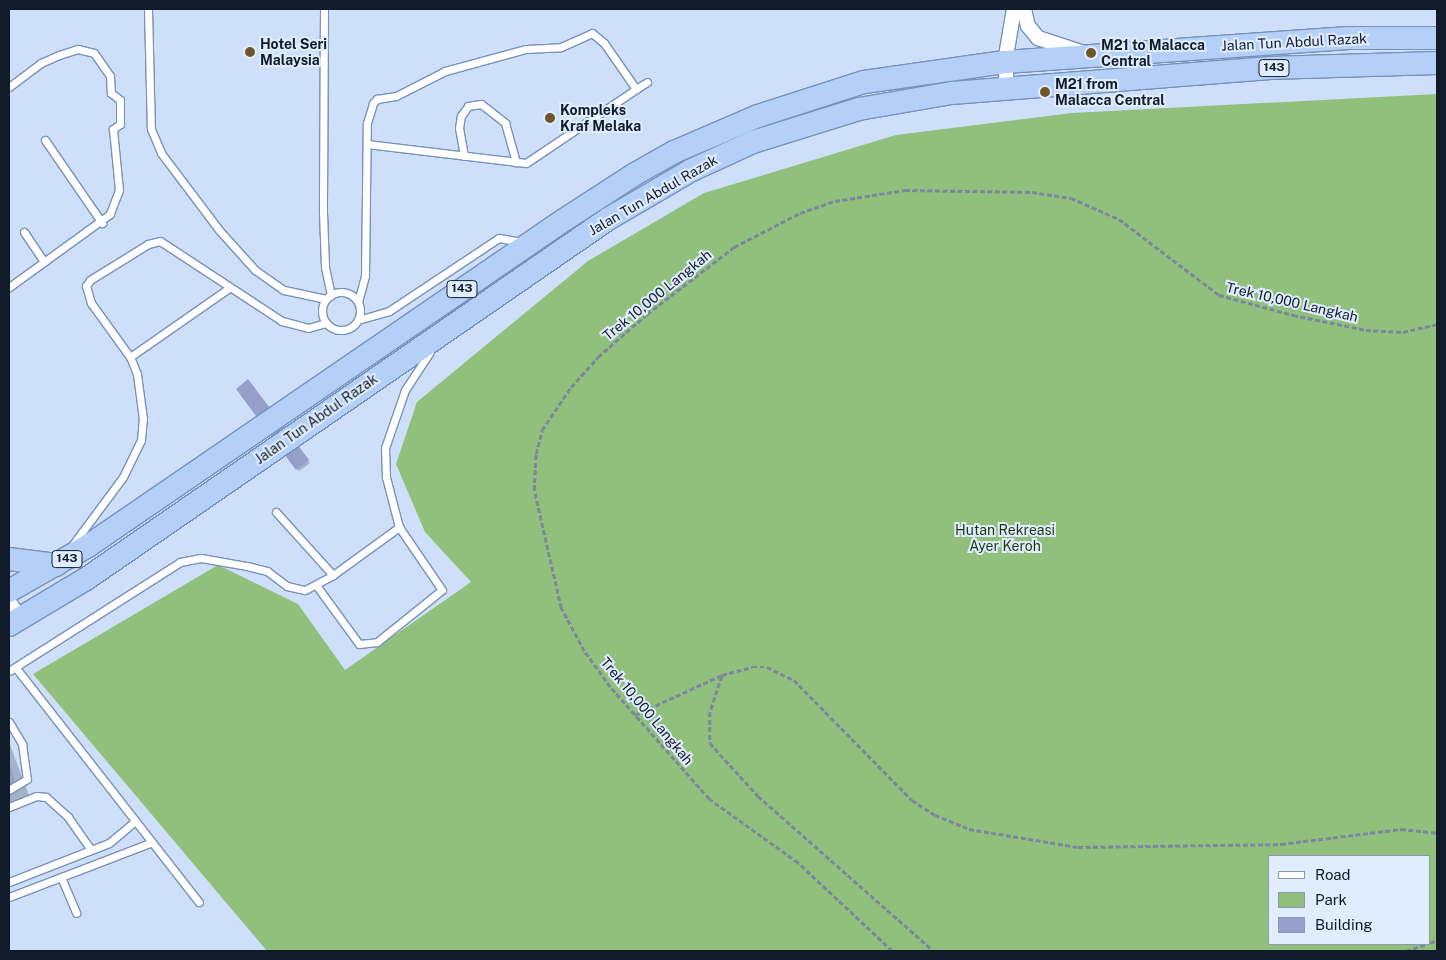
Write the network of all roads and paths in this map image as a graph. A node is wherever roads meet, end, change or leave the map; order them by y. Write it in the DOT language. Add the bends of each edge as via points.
graph roads {
  1 [pos="148,9"];
  2 [pos="324,9"];
  3 [pos="1014,9"];
  4 [pos="1024,9"];
  5 [pos="1437,38"];
  6 [pos="1090,54"];
  7 [pos="1005,62"];
  8 [pos="1437,62"];
  9 [pos="646,82"];
  10 [pos="9,88"];
  11 [pos="1007,88"];
  12 [pos="636,89"];
  13 [pos="45,140"];
  14 [pos="367,144"];
  15 [pos="464,156"];
  16 [pos="516,162"];
  17 [pos="102,223"];
  18 [pos="24,232"];
  19 [pos="529,244"];
  20 [pos="44,262"];
  21 [pos="9,287"];
  22 [pos="229,288"];
  23 [pos="329,297"];
  24 [pos="358,302"];
  25 [pos="358,320"];
  26 [pos="326,323"];
  27 [pos="1437,324"];
  28 [pos="450,326"];
  29 [pos="130,357"];
  30 [pos="276,512"];
  31 [pos="399,527"];
  32 [pos="9,559"];
  33 [pos="57,565"];
  34 [pos="333,575"];
  35 [pos="316,585"];
  36 [pos="9,591"];
  37 [pos="13,615"];
  38 [pos="12,669"];
  39 [pos="722,675"];
  40 [pos="635,715"];
  41 [pos="9,722"];
  42 [pos="9,790"];
  43 [pos="9,807"];
  44 [pos="135,821"];
  45 [pos="1437,834"];
  46 [pos="152,842"];
  47 [pos="91,850"];
  48 [pos="61,877"];
  49 [pos="9,882"];
  50 [pos="9,897"];
  51 [pos="199,902"];
  52 [pos="76,913"];
  53 [pos="1422,945"];
  54 [pos="892,951"];
  55 [pos="934,951"];
  56 [pos="1406,951"];
  1 -- 23 [label="lane" via="151,129 161,153 219,230 255,270 284,290"];
  2 -- 23 [label="lane" via="323,212"];
  3 -- 7 [label="street"];
  4 -- 6 [label="street" via="1028,26 1038,38"];
  5 -- 6 [label="highway, Jalan Tun Abdul Razak / 143" via="1348,38"];
  6 -- 7 [label="highway, Jalan Tun Abdul Razak / 143"];
  7 -- 11 [label="street"];
  7 -- 19 [label="highway, Jalan Tun Abdul Razak / 143" via="864,82 766,113 674,152"];
  8 -- 11 [label="highway, Jalan Tun Abdul Razak / 143" via="1270,68"];
  9 -- 12 [label="lane"];
  10 -- 17 [label="lane" via="41,63 78,49 94,53 110,76 111,93 120,100 120,124 113,129 118,190 116,203"];
  11 -- 28 [label="highway, Jalan Tun Abdul Razak / 143" via="923,97 859,109 784,131 726,154 608,218"];
  12 -- 14 [label="lane" via="604,43 592,33 582,35 561,47 526,49 445,71 396,96 377,99 367,124"];
  12 -- 16 [label="lane" via="536,159"];
  13 -- 17 [label="lane"];
  14 -- 15 [label="lane"];
  14 -- 24 [label="lane" via="365,276"];
  15 -- 16 [label="lane"];
  15 -- 16 [label="lane" via="459,128 461,116 468,106 480,104 505,123"];
  17 -- 20 [label="lane"];
  18 -- 20 [label="lane"];
  19 -- 25 [label="lane" via="499,238 389,312"];
  19 -- 33 [label="highway, Jalan Tun Abdul Razak / 143"];
  20 -- 21 [label="lane"];
  22 -- 26 [label="lane" via="296,327"];
  22 -- 29 [label="lane"];
  22 -- 29 [label="lane" via="160,241 148,244 90,280 86,286 92,303"];
  23 -- 24 [label="lane" via="349,294"];
  23 -- 26 [label="lane" via="322,311"];
  24 -- 25 [label="lane"];
  25 -- 26 [label="lane" via="343,330"];
  27 -- 40 [label="path, Trek 10,000 Langkah" via="1403,332 1366,330 1241,303 1202,284 1119,219 1071,198 1042,194 905,190 835,201 768,227 694,275 598,357 552,411 542,430 536,454 534,490 561,608 584,651"];
  28 -- 31 [label="lane" via="412,376 392,421 385,448 386,477"];
  28 -- 37 [label="highway, Jalan Tun Abdul Razak / 143" via="86,579"];
  29 -- 33 [label="lane" via="142,392 141,440 123,477"];
  30 -- 34 [label="lane"];
  31 -- 34 [label="lane"];
  31 -- 35 [label="lane" via="442,590 377,642 359,644"];
  32 -- 33 [label="highway"];
  33 -- 36 [label="highway, Jalan Tun Abdul Razak / 143"];
  34 -- 35 [label="lane"];
  35 -- 38 [label="lane" via="305,590 295,589 258,568 211,559 191,559 166,570"];
  38 -- 44 [label="lane"];
  39 -- 40 [label="path"];
  39 -- 45 [label="path" via="752,667 782,671 912,800 935,815 969,829 1078,847 1280,844 1401,829"];
  39 -- 55 [label="path" via="710,712 710,743 758,796"];
  40 -- 54 [label="path, Trek 10,000 Langkah" via="708,799 798,863"];
  41 -- 42 [label="lane" via="22,744 27,779"];
  43 -- 47 [label="lane" via="36,796 46,797 68,817"];
  44 -- 46 [label="lane"];
  44 -- 47 [label="lane" via="109,844"];
  46 -- 48 [label="lane"];
  46 -- 51 [label="lane"];
  47 -- 49 [label="lane"];
  48 -- 50 [label="lane"];
  48 -- 52 [label="lane"];
  53 -- 56 [label="path"];
}
